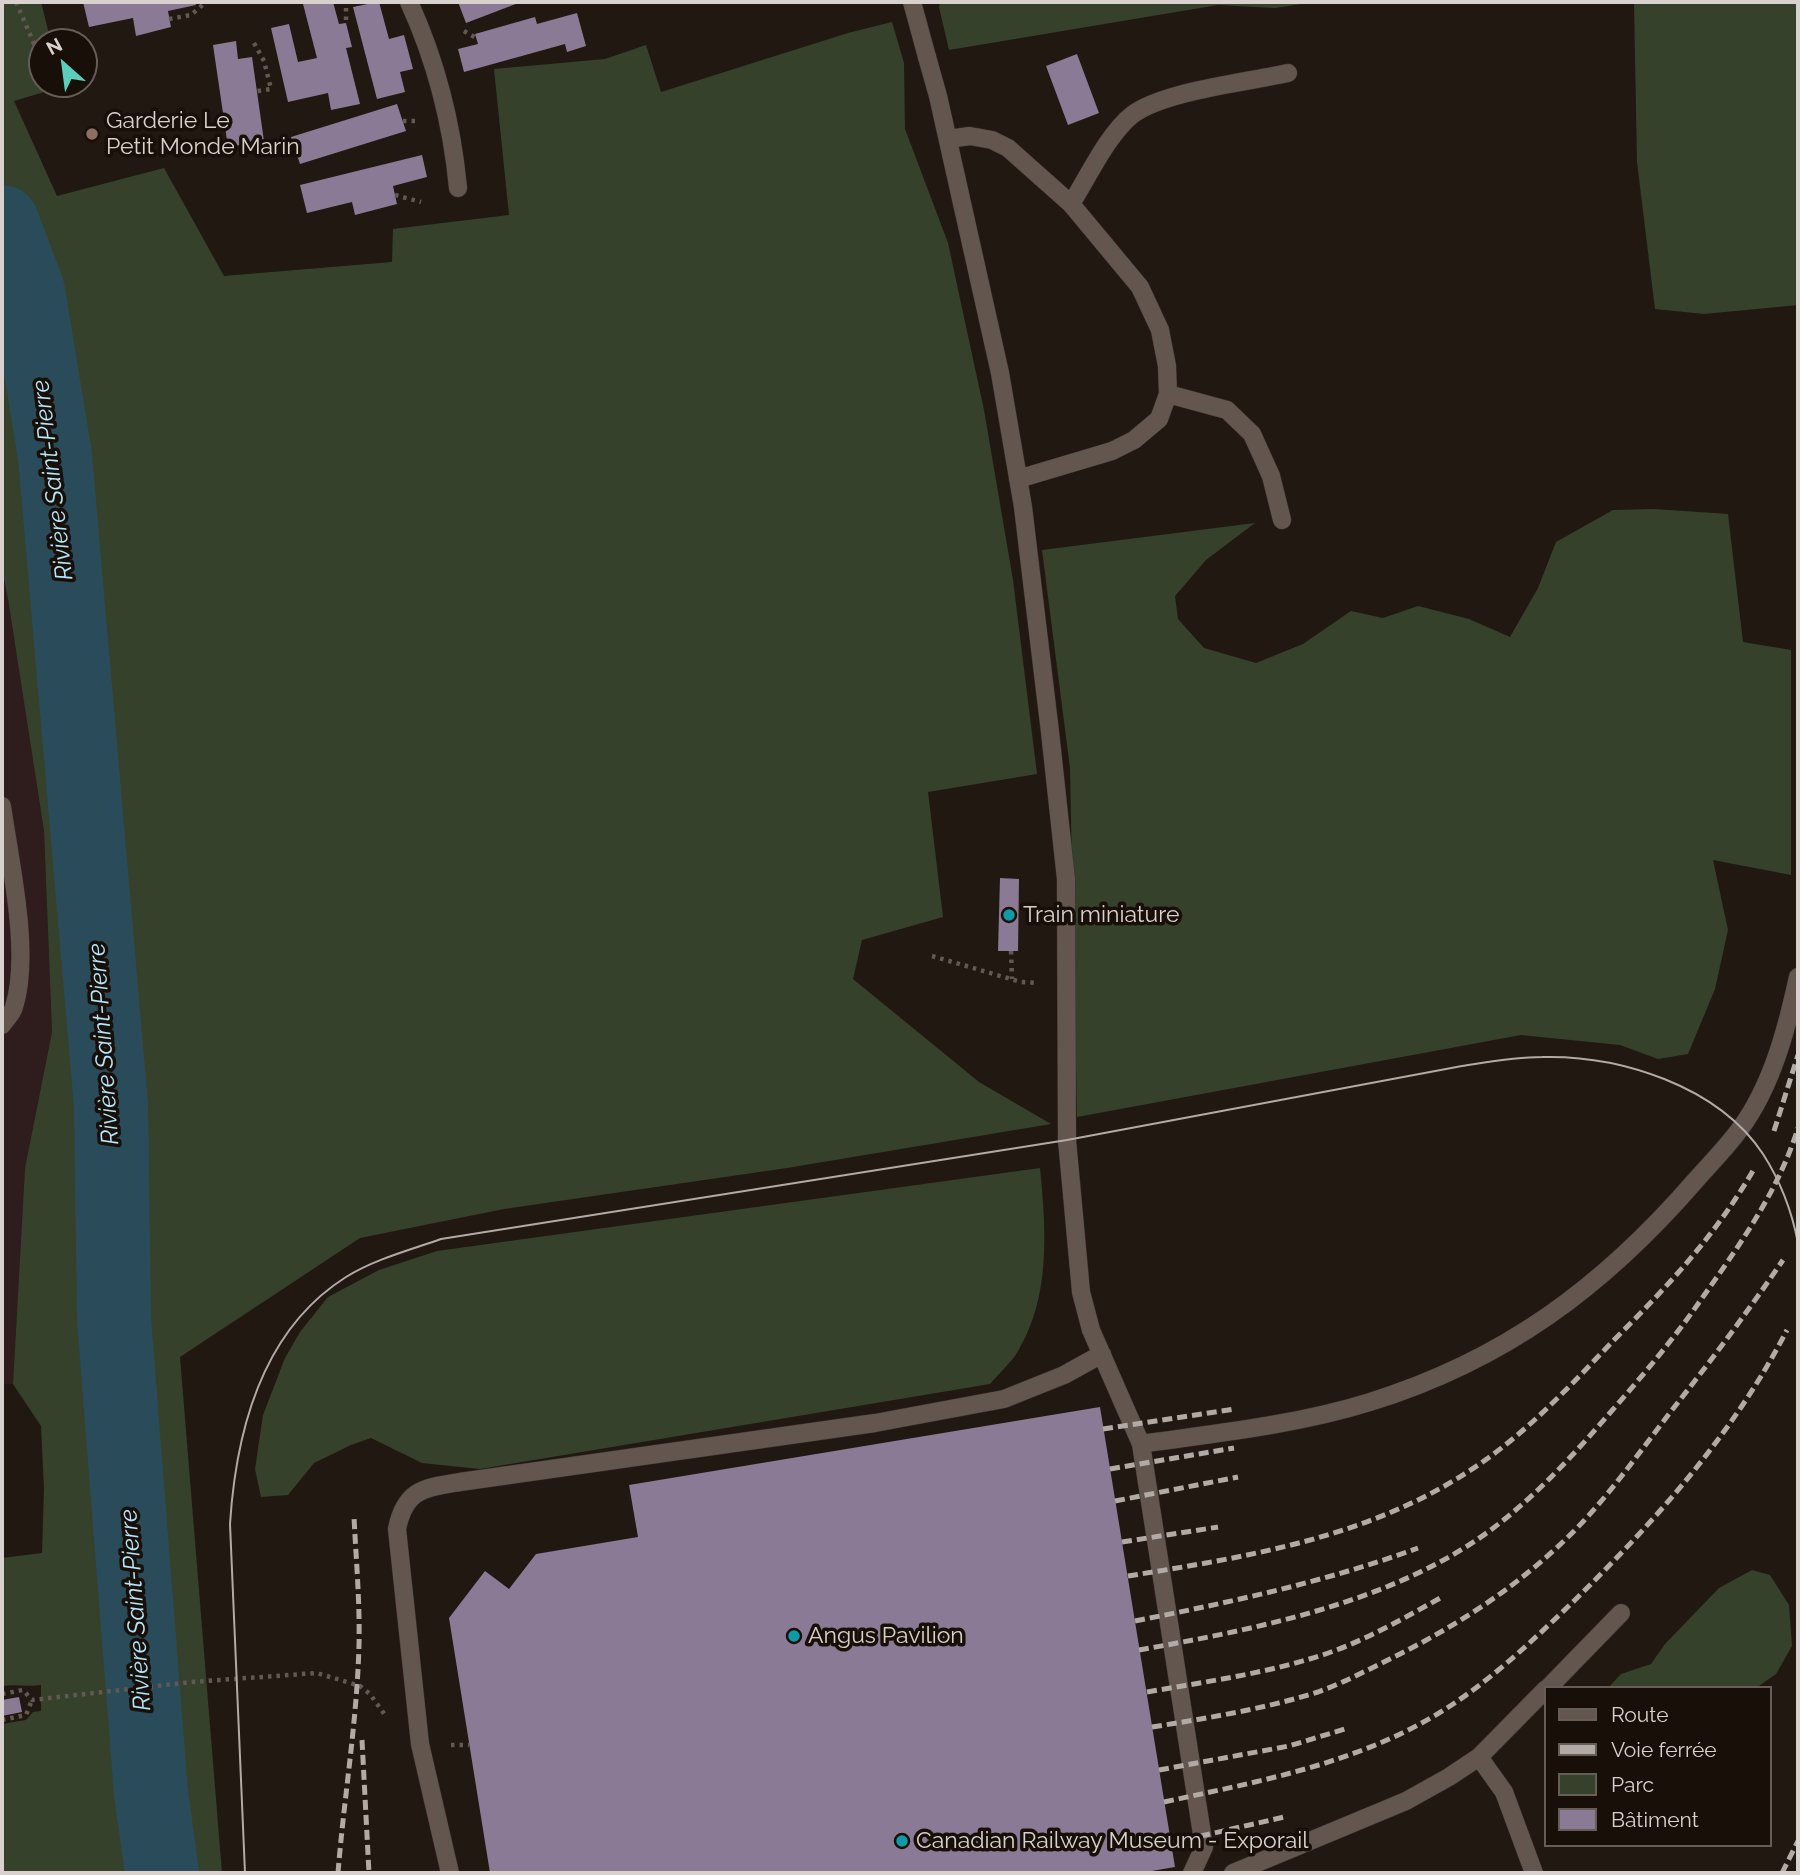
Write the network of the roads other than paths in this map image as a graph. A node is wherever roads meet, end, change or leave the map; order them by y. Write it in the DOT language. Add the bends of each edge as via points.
graph roads {
  1 [pos="409,2"];
  2 [pos="912,2"];
  3 [pos="1288,73"];
  4 [pos="948,139"];
  5 [pos="458,188"];
  6 [pos="1071,204"];
  7 [pos="1168,394"];
  8 [pos="1018,479"];
  9 [pos="1282,520"];
  10 [pos="2,806"];
  11 [pos="1798,977"];
  12 [pos="2,1025"];
  13 [pos="1101,1354"];
  14 [pos="1141,1444"];
  15 [pos="1621,1612"];
  16 [pos="1549,1686"];
  17 [pos="1545,1690"];
  18 [pos="1479,1757"];
  19 [pos="450,1873"];
  20 [pos="1192,1873"];
  21 [pos="1233,1873"];
  22 [pos="1534,1873"];
  1 -- 5 [label="street" via="442,91"];
  2 -- 4 [label="street"];
  3 -- 6 [label="street" via="1163,99 1132,115"];
  4 -- 6 [label="street" via="970,136 1008,148"];
  4 -- 8 [label="street" via="1000,373"];
  6 -- 7 [label="street" via="1140,287 1160,330"];
  7 -- 8 [label="street" via="1159,419 1134,440"];
  7 -- 9 [label="street" via="1227,410 1252,435 1271,476"];
  8 -- 13 [label="street" via="1066,879 1067,1140 1074,1238 1081,1292"];
  10 -- 12 [label="street" via="21,947 14,1010"];
  11 -- 14 [label="street" via="1788,1021 1763,1089 1741,1129 1657,1225 1580,1294 1517,1338 1442,1375 1371,1402 1294,1422"];
  13 -- 14 [label="street"];
  13 -- 19 [label="street" via="1004,1399 875,1423 425,1488 411,1496 400,1512 397,1529 419,1744"];
  14 -- 20 [label="street" via="1204,1847"];
  15 -- 16 [label="street"];
  17 -- 18 [label="street"];
  18 -- 21 [label="street" via="1406,1801"];
  18 -- 22 [label="street" via="1504,1792"];
}
